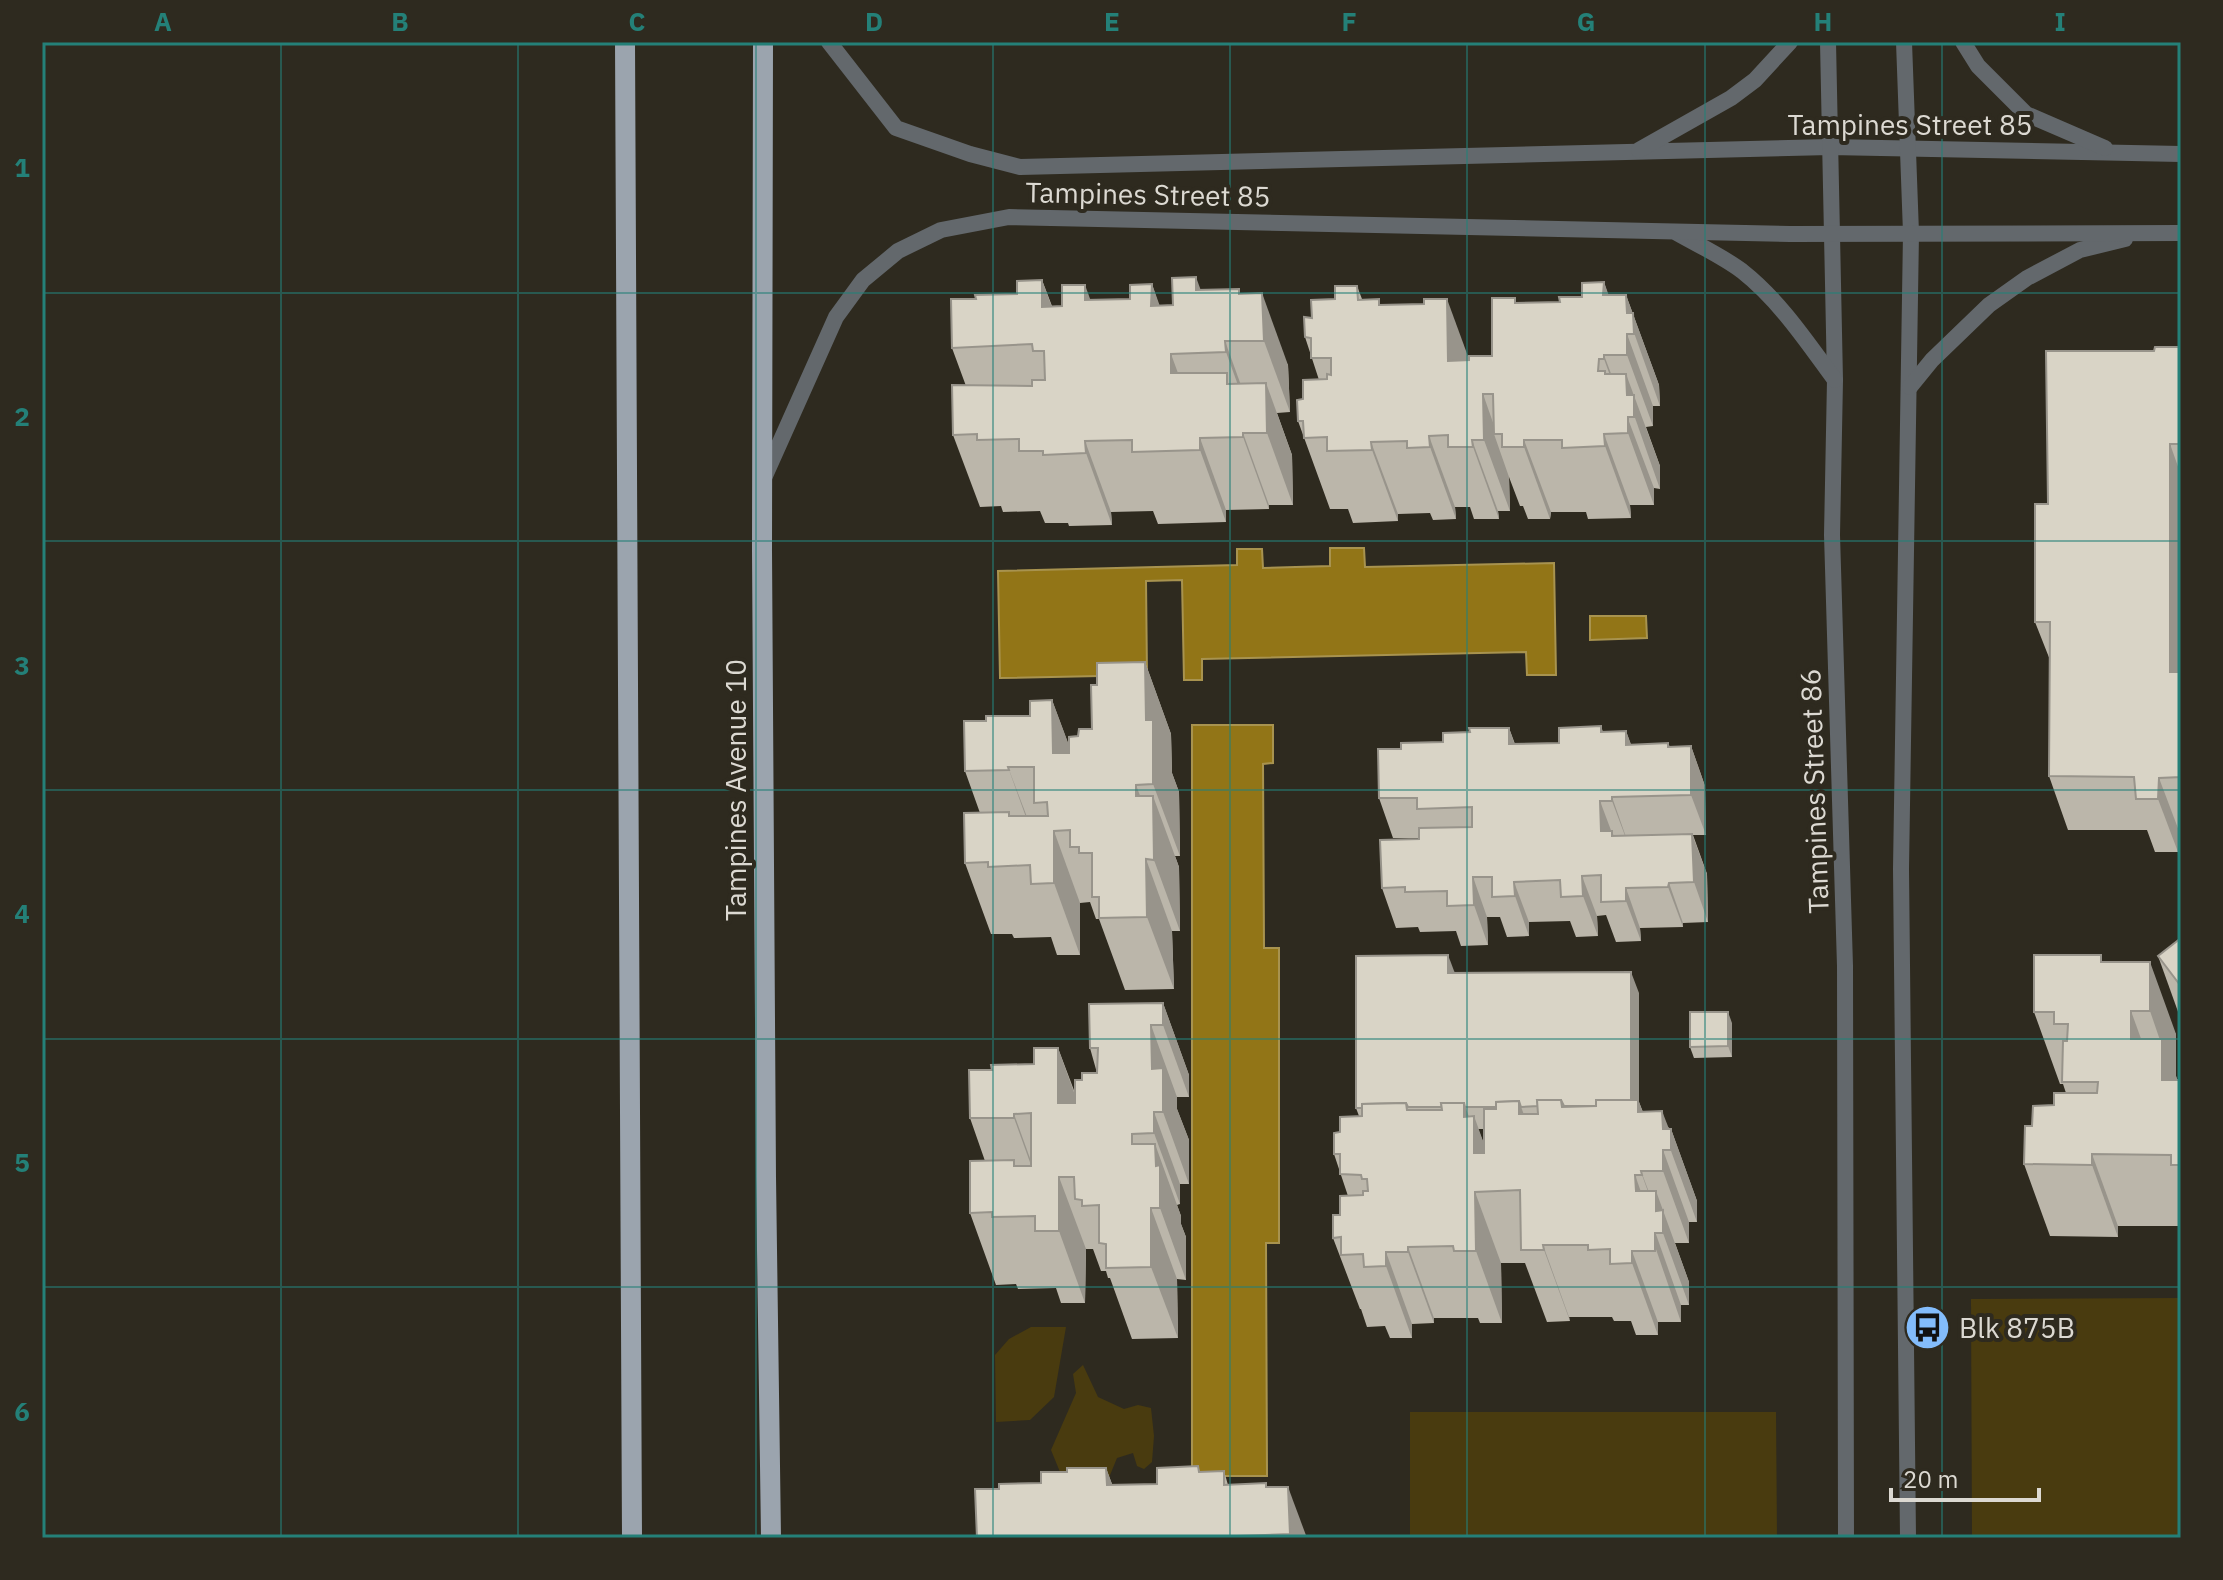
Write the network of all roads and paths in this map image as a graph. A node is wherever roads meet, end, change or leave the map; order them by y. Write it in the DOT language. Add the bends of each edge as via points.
graph roads {
  1 [pos="625,42"];
  2 [pos="763,42"];
  3 [pos="829,42"];
  4 [pos="1790,42"];
  5 [pos="1828,42"];
  6 [pos="1904,42"];
  7 [pos="1963,42"];
  8 [pos="1830,147"];
  9 [pos="1907,149"];
  10 [pos="1638,151"];
  11 [pos="2115,153"];
  12 [pos="2181,154"];
  13 [pos="1675,232"];
  14 [pos="1830,233"];
  15 [pos="1911,233"];
  16 [pos="2154,233"];
  17 [pos="2181,233"];
  18 [pos="1835,380"];
  19 [pos="1910,387"];
  20 [pos="762,483"];
  21 [pos="632,1538"];
  22 [pos="771,1538"];
  23 [pos="1846,1538"];
  24 [pos="1908,1538"];
  1 -- 21 [label="main road"];
  2 -- 20 [label="main road, Tampines Avenue 10"];
  3 -- 10 [label="street, Tampines Street 85" via="896,128 1020,167"];
  4 -- 10 [label="street, Tampines Street 85" via="1731,98"];
  5 -- 8 [label="street, Tampines Street 86"];
  6 -- 9 [label="street"];
  7 -- 11 [label="street" via="1978,66 2026,114"];
  8 -- 9 [label="street, Tampines Street 85"];
  8 -- 10 [label="street, Tampines Street 85"];
  8 -- 14 [label="street, Tampines Street 86"];
  9 -- 11 [label="street, Tampines Street 85"];
  9 -- 15 [label="street"];
  11 -- 12 [label="street, Tampines Street 85"];
  13 -- 14 [label="street, Tampines Street 85"];
  13 -- 18 [label="street, Tampines Street 85" via="1740,270 1787,316"];
  13 -- 20 [label="street, Tampines Street 85" via="1009,217 941,230 898,251 863,280 836,317"];
  14 -- 15 [label="street, Tampines Street 85"];
  14 -- 18 [label="street, Tampines Street 86"];
  15 -- 16 [label="street, Tampines Street 85"];
  15 -- 19 [label="street"];
  16 -- 17 [label="street, Tampines Street 85"];
  16 -- 19 [label="street" via="2080,250 2027,278 1989,305"];
  18 -- 23 [label="street, Tampines Street 86" via="1832,535 1845,966"];
  19 -- 24 [label="street" via="1901,869"];
  20 -- 22 [label="main road, Tampines Avenue 10"];
}
